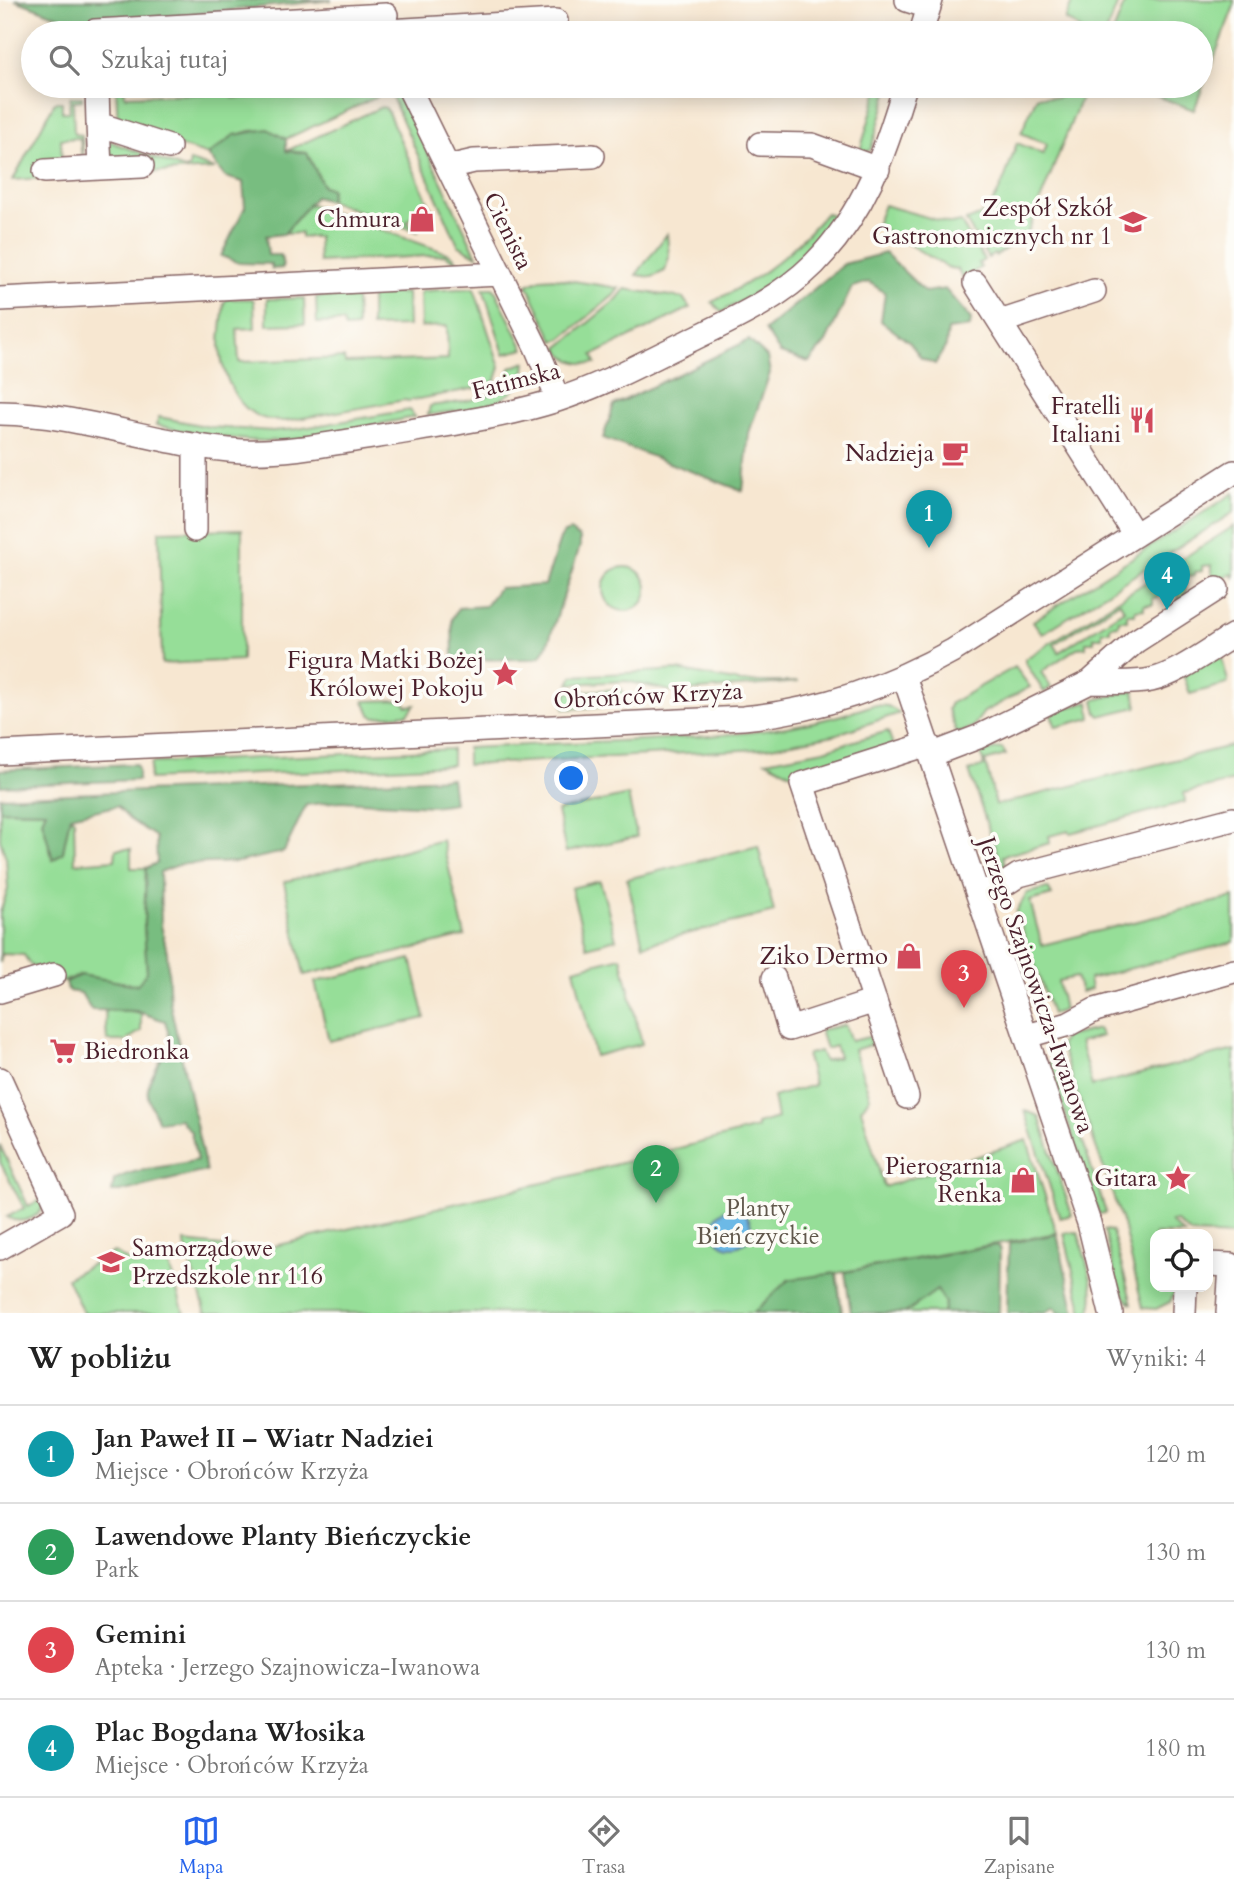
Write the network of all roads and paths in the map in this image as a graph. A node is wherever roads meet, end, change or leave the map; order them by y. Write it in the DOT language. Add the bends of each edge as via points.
graph roads {
  1 [pos="907,0"];
  2 [pos="930,4"];
  3 [pos="386,20"];
  4 [pos="360,21"];
  5 [pos="556,21"];
  6 [pos="925,21"];
  7 [pos="97,98"];
  8 [pos="414,98"];
  9 [pos="901,98"];
  10 [pos="98,124"];
  11 [pos="760,144"];
  12 [pos="169,147"];
  13 [pos="593,156"];
  14 [pos="142,166"];
  15 [pos="448,167"];
  16 [pos="100,168"];
  17 [pos="878,169"];
  18 [pos="45,171"];
  19 [pos="499,274"];
  20 [pos="975,283"];
  21 [pos="1094,291"];
  22 [pos="0,299"];
  23 [pos="1000,322"];
  24 [pos="558,400"];
  25 [pos="0,413"];
  26 [pos="195,445"];
  27 [pos="1234,472"];
  28 [pos="195,530"];
  29 [pos="1135,535"];
  30 [pos="1217,589"];
  31 [pos="1234,635"];
  32 [pos="904,676"];
  33 [pos="1090,682"];
  34 [pos="929,750"];
  35 [pos="0,753"];
  36 [pos="1233,819"];
  37 [pos="978,893"];
  38 [pos="1234,971"];
  39 [pos="54,975"];
  40 [pos="774,978"];
  41 [pos="0,991"];
  42 [pos="875,1001"];
  43 [pos="1027,1036"];
  44 [pos="0,1079"];
  45 [pos="907,1097"];
  46 [pos="3,1239"];
  47 [pos="1213,1264"];
  48 [pos="1185,1292"];
  49 [pos="1111,1313"];
  50 [pos="1184,1313"];
  51 [pos="1228,1313"];
  1 -- 2 [label="street"];
  2 -- 6 [label="street"];
  3 -- 4 [label="street"];
  3 -- 5 [label="street"];
  7 -- 10 [label="street"];
  8 -- 15 [label="street, Cienista"];
  9 -- 17 [label="street, Fatimska"];
  10 -- 12 [label="street"];
  10 -- 16 [label="street"];
  11 -- 17 [label="street" via="813,145"];
  13 -- 15 [label="street" via="474,161"];
  14 -- 16 [label="street"];
  15 -- 19 [label="street, Cienista"];
  16 -- 18 [label="street"];
  17 -- 24 [label="street, Fatimska" via="859,207 832,243 781,292 737,318"];
  19 -- 22 [label="street"];
  19 -- 24 [label="street, Cienista"];
  20 -- 23 [label="street"];
  21 -- 23 [label="street"];
  23 -- 29 [label="street"];
  24 -- 26 [label="street, Fatimska" via="302,449 244,451"];
  25 -- 26 [label="street, Fatimska" via="69,419"];
  26 -- 28 [label="street"];
  27 -- 29 [label="street, Obrońców Krzyża"];
  29 -- 32 [label="street, Obrońców Krzyża" via="954,650"];
  30 -- 33 [label="street" via="1136,641"];
  31 -- 33 [label="street" via="1156,679"];
  32 -- 34 [label="street, Jerzego Szajnowicza-Iwanowa"];
  32 -- 35 [label="street, Obrońców Krzyża" via="807,709 743,718"];
  33 -- 34 [label="street" via="978,737"];
  34 -- 37 [label="street, Jerzego Szajnowicza-Iwanowa"];
  34 -- 42 [label="street" via="802,784"];
  36 -- 37 [label="street" via="1019,875"];
  37 -- 43 [label="street, Jerzego Szajnowicza-Iwanowa"];
  38 -- 43 [label="street" via="1095,1010 1069,1024"];
  39 -- 41 [label="street"];
  40 -- 42 [label="street" via="789,1029"];
  42 -- 45 [label="street"];
  43 -- 49 [label="street, Jerzego Szajnowicza-Iwanowa" via="1089,1223"];
  44 -- 46 [label="street" via="61,1213"];
  47 -- 51 [label="street" via="1231,1265"];
  48 -- 50 [label="street"];
}
